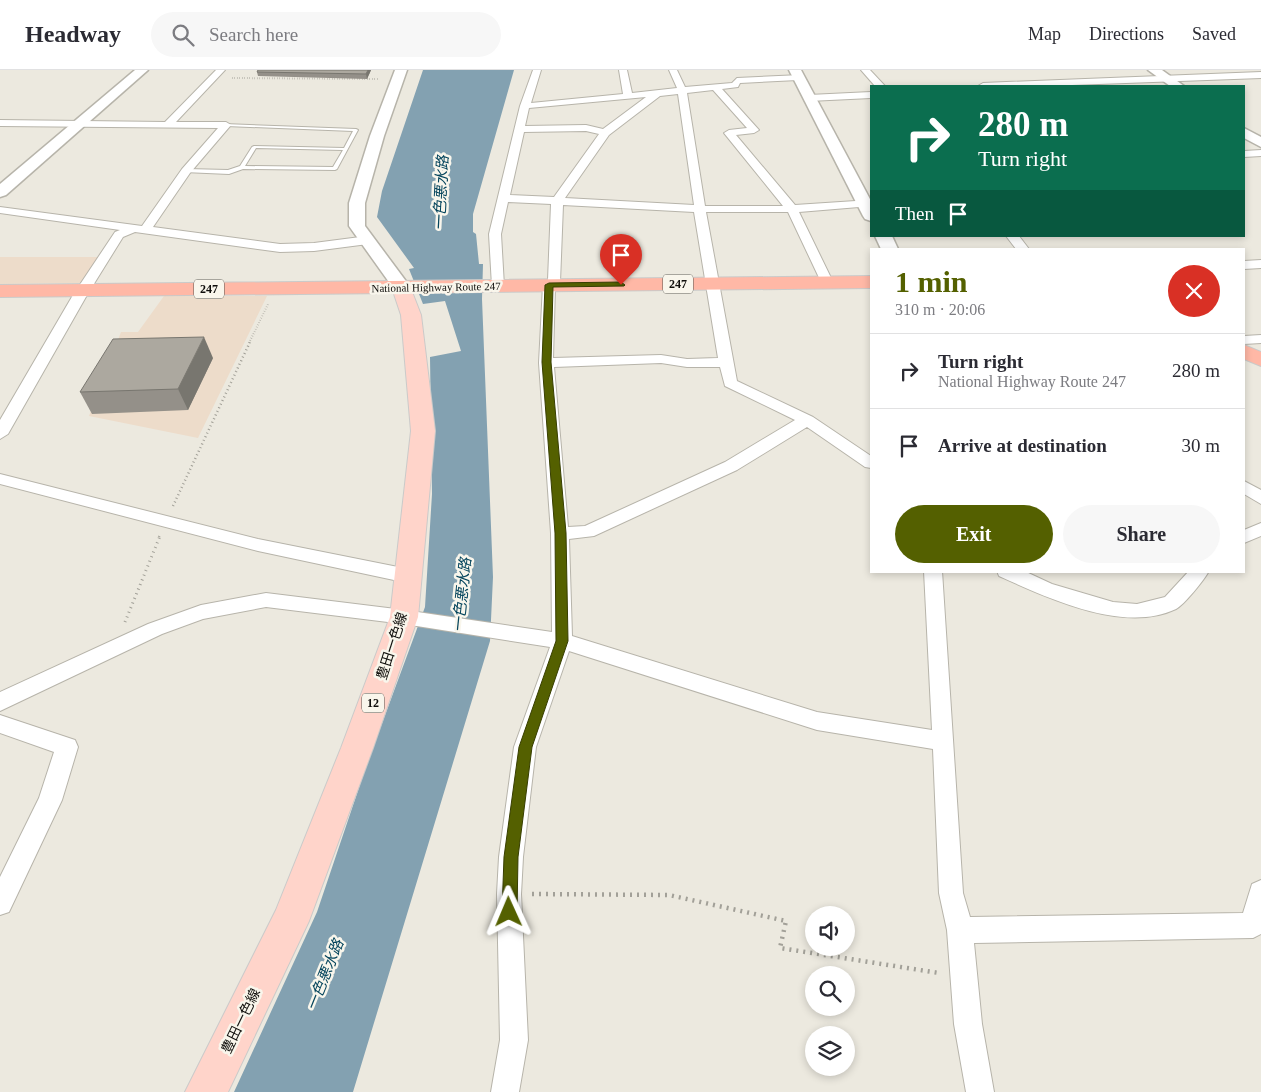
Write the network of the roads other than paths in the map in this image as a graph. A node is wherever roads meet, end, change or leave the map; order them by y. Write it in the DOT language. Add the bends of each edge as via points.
graph roads {
  1 [pos="142,70"];
  2 [pos="221,70"];
  3 [pos="401,70"];
  4 [pos="537,70"];
  5 [pos="623,70"];
  6 [pos="673,70"];
  7 [pos="752,70"];
  8 [pos="865,70"];
  9 [pos="1154,70"];
  10 [pos="796,73"];
  11 [pos="1261,75"];
  12 [pos="1166,78"];
  13 [pos="759,80"];
  14 [pos="879,85"];
  15 [pos="1006,85"];
  16 [pos="1176,85"];
  17 [pos="715,87"];
  18 [pos="682,90"];
  19 [pos="657,93"];
  20 [pos="628,95"];
  21 [pos="870,95"];
  22 [pos="809,98"];
  23 [pos="525,106"];
  24 [pos="0,123"];
  25 [pos="79,124"];
  26 [pos="167,125"];
  27 [pos="226,125"];
  28 [pos="520,129"];
  29 [pos="605,133"];
  30 [pos="1245,133"];
  31 [pos="1261,144"];
  32 [pos="346,149"];
  33 [pos="1261,153"];
  34 [pos="1245,154"];
  35 [pos="242,167"];
  36 [pos="186,171"];
  37 [pos="0,192"];
  38 [pos="504,198"];
  39 [pos="557,201"];
  40 [pos="869,208"];
  41 [pos="698,209"];
  42 [pos="792,209"];
  43 [pos="0,210"];
  44 [pos="139,229"];
  45 [pos="1013,237"];
  46 [pos="368,240"];
  47 [pos="1022,248"];
  48 [pos="1261,264"];
  49 [pos="1245,265"];
  50 [pos="870,282"];
  51 [pos="711,284"];
  52 [pos="828,284"];
  53 [pos="549,285"];
  54 [pos="491,287"];
  55 [pos="409,288"];
  56 [pos="0,290"];
  57 [pos="84,290"];
  58 [pos="1261,339"];
  59 [pos="1245,340"];
  60 [pos="1245,352"];
  61 [pos="1261,360"];
  62 [pos="546,362"];
  63 [pos="726,362"];
  64 [pos="6,416"];
  65 [pos="807,420"];
  66 [pos="0,434"];
  67 [pos="870,462"];
  68 [pos="0,479"];
  69 [pos="1245,487"];
  70 [pos="1261,498"];
  71 [pos="1261,529"];
  72 [pos="560,533"];
  73 [pos="1245,537"];
  74 [pos="933,573"];
  75 [pos="1010,573"];
  76 [pos="1198,573"];
  77 [pos="408,576"];
  78 [pos="412,618"];
  79 [pos="562,641"];
  80 [pos="0,702"];
  81 [pos="0,724"];
  82 [pos="944,741"];
  83 [pos="1261,892"];
  84 [pos="508,894"];
  85 [pos="0,903"];
  86 [pos="960,930"];
  87 [pos="206,1092"];
  88 [pos="504,1092"];
  89 [pos="980,1092"];
  1 -- 25 [label="street"];
  2 -- 26 [label="street"];
  3 -- 46 [label="street" via="357,203 358,226"];
  4 -- 23 [label="street"];
  5 -- 20 [label="street"];
  6 -- 18 [label="street"];
  7 -- 13 [label="street"];
  8 -- 14 [label="street"];
  9 -- 12 [label="street"];
  10 -- 13 [label="street"];
  10 -- 22 [label="street"];
  11 -- 12 [label="street"];
  12 -- 15 [label="street"];
  12 -- 16 [label="street"];
  13 -- 17 [label="street"];
  17 -- 18 [label="street"];
  17 -- 42 [label="street" via="754,130 729,133"];
  18 -- 19 [label="street"];
  18 -- 41 [label="street"];
  19 -- 20 [label="street"];
  19 -- 29 [label="street"];
  20 -- 23 [label="street"];
  21 -- 22 [label="street"];
  22 -- 40 [label="street"];
  23 -- 28 [label="street"];
  24 -- 25 [label="street"];
  25 -- 26 [label="street"];
  25 -- 37 [label="street"];
  26 -- 27 [label="street"];
  27 -- 32 [label="lane" via="356,130"];
  27 -- 36 [label="street"];
  28 -- 29 [label="street" via="586,128"];
  28 -- 38 [label="street"];
  29 -- 39 [label="street"];
  30 -- 31 [label="street"];
  32 -- 35 [label="lane" via="254,147"];
  32 -- 35 [label="lane" via="335,169"];
  33 -- 34 [label="street"];
  35 -- 36 [label="lane" via="230,172"];
  36 -- 44 [label="street"];
  38 -- 39 [label="street"];
  38 -- 54 [label="street" via="495,234"];
  39 -- 41 [label="street"];
  39 -- 53 [label="street" via="554,282"];
  40 -- 42 [label="street"];
  41 -- 42 [label="street"];
  41 -- 51 [label="street"];
  42 -- 52 [label="street"];
  43 -- 44 [label="street"];
  44 -- 46 [label="street" via="280,248"];
  44 -- 57 [label="street" via="119,235"];
  45 -- 47 [label="street"];
  46 -- 55 [label="street"];
  48 -- 49 [label="street"];
  50 -- 52 [label="highway, National Highway Route 247 / 247"];
  51 -- 52 [label="highway, National Highway Route 247 / 247"];
  51 -- 53 [label="highway, National Highway Route 247 / 247"];
  51 -- 63 [label="street"];
  53 -- 54 [label="highway, National Highway Route 247 / 247"];
  53 -- 62 [label="street"];
  54 -- 55 [label="highway, National Highway Route 247 / 247"];
  55 -- 57 [label="highway, National Highway Route 247 / 247"];
  55 -- 77 [label="main road, 豊田一色線 / 12" via="423,431"];
  56 -- 57 [label="highway, National Highway Route 247 / 247"];
  57 -- 64 [label="street"];
  58 -- 59 [label="street"];
  60 -- 61 [label="highway"];
  62 -- 63 [label="street" via="661,359 687,363"];
  62 -- 72 [label="street"];
  63 -- 65 [label="street" via="730,383"];
  64 -- 66 [label="street"];
  65 -- 67 [label="street"];
  65 -- 72 [label="street" via="731,466 588,532"];
  68 -- 77 [label="street" via="258,545"];
  69 -- 70 [label="street"];
  71 -- 73 [label="street"];
  72 -- 79 [label="street"];
  74 -- 82 [label="street"];
  75 -- 76 [label="street" via="1046,589 1113,609 1137,611 1171,603"];
  77 -- 78 [label="main road, 豊田一色線 / 12"];
  78 -- 79 [label="street"];
  78 -- 80 [label="street" via="266,600 201,612 155,629"];
  78 -- 87 [label="main road, 豊田一色線 / 12" via="290,921"];
  79 -- 82 [label="street" via="818,721"];
  79 -- 84 [label="street" via="525,747"];
  81 -- 85 [label="street" via="67,747 50,800"];
  82 -- 86 [label="street" via="951,893"];
  83 -- 86 [label="street" via="1253,925"];
  84 -- 88 [label="street" via="514,1040"];
  86 -- 89 [label="street" via="968,1024"];
}
